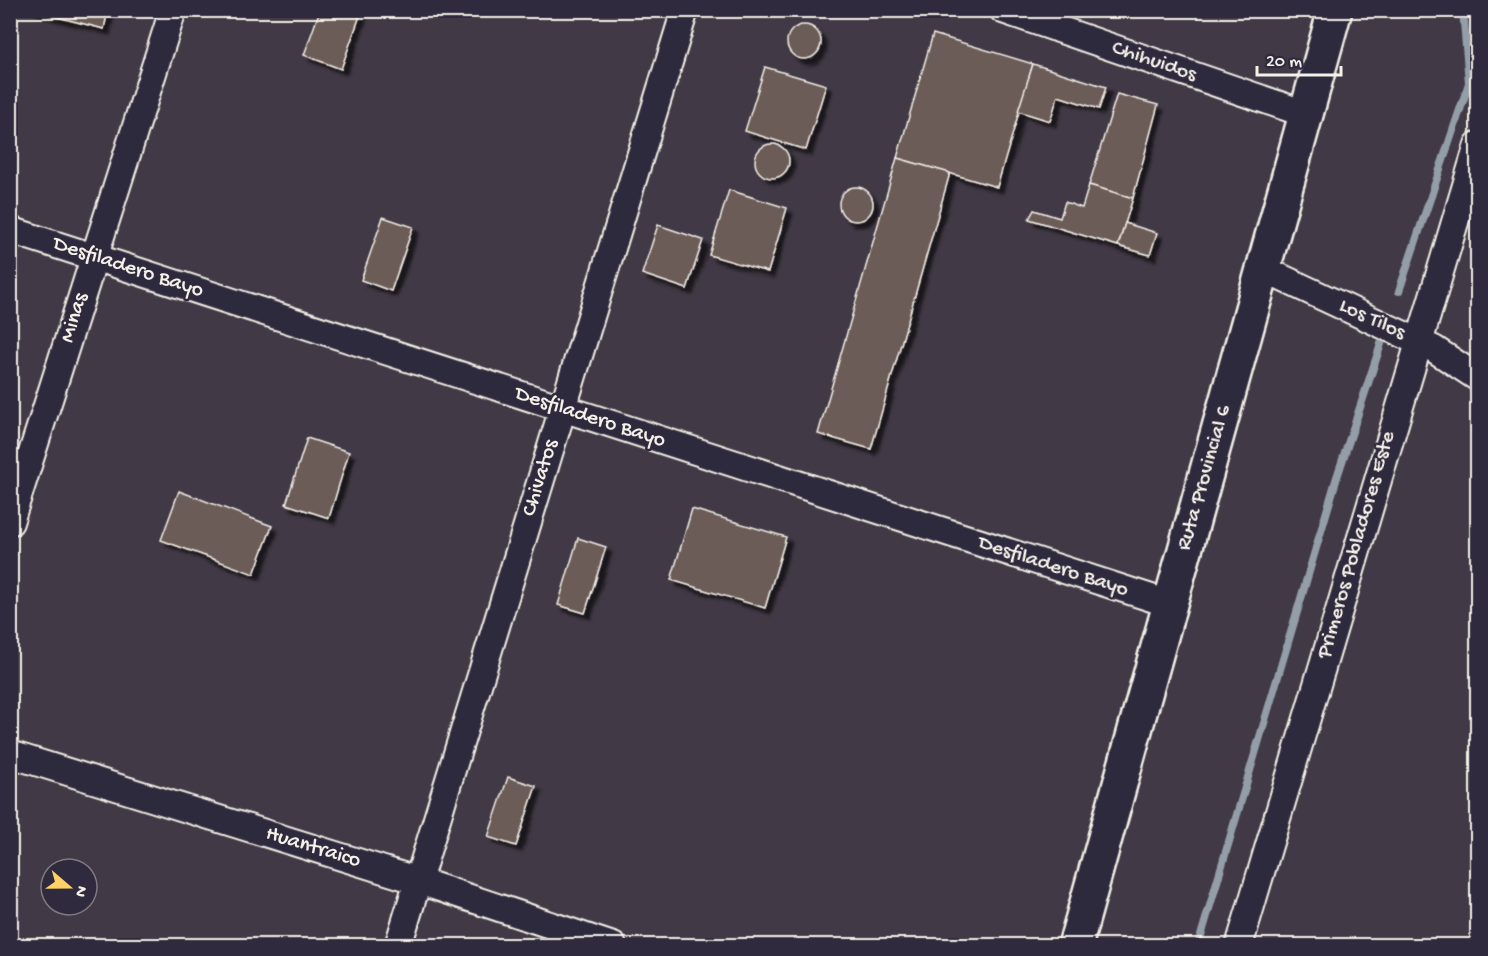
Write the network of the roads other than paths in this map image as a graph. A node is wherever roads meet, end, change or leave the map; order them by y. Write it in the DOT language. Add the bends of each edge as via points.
graph roads {
  1 [pos="172,10"];
  2 [pos="685,10"];
  3 [pos="1003,10"];
  4 [pos="1335,10"];
  5 [pos="1306,114"];
  6 [pos="1478,145"];
  7 [pos="10,230"];
  8 [pos="94,257"];
  9 [pos="1263,269"];
  10 [pos="1417,341"];
  11 [pos="1478,378"];
  12 [pos="561,410"];
  13 [pos="10,522"];
  14 [pos="1170,604"];
  15 [pos="10,754"];
  16 [pos="419,881"];
  17 [pos="398,945"];
  18 [pos="614,945"];
  19 [pos="1075,945"];
  20 [pos="1239,945"];
  1 -- 8 [label="street, Minas"];
  2 -- 12 [label="street, Chivatos"];
  3 -- 5 [label="street, Chihuidos"];
  4 -- 5 [label="main road, Ruta Provincial 6"];
  5 -- 9 [label="main road, Ruta Provincial 6"];
  6 -- 10 [label="street, Primeros Pobladores Este"];
  7 -- 8 [label="street, Desfiladero Bayo"];
  8 -- 12 [label="street, Desfiladero Bayo"];
  8 -- 13 [label="street, Minas"];
  9 -- 10 [label="street, Los Tilos"];
  9 -- 14 [label="main road, Ruta Provincial 6"];
  10 -- 11 [label="street, Los Tilos"];
  10 -- 20 [label="street, Primeros Pobladores Este"];
  12 -- 14 [label="street, Desfiladero Bayo"];
  12 -- 16 [label="street, Chivatos"];
  14 -- 19 [label="main road, Ruta Provincial 6"];
  15 -- 16 [label="street, Huantraico"];
  16 -- 17 [label="street, Chivatos"];
  16 -- 18 [label="street, Huantraico"];
}
